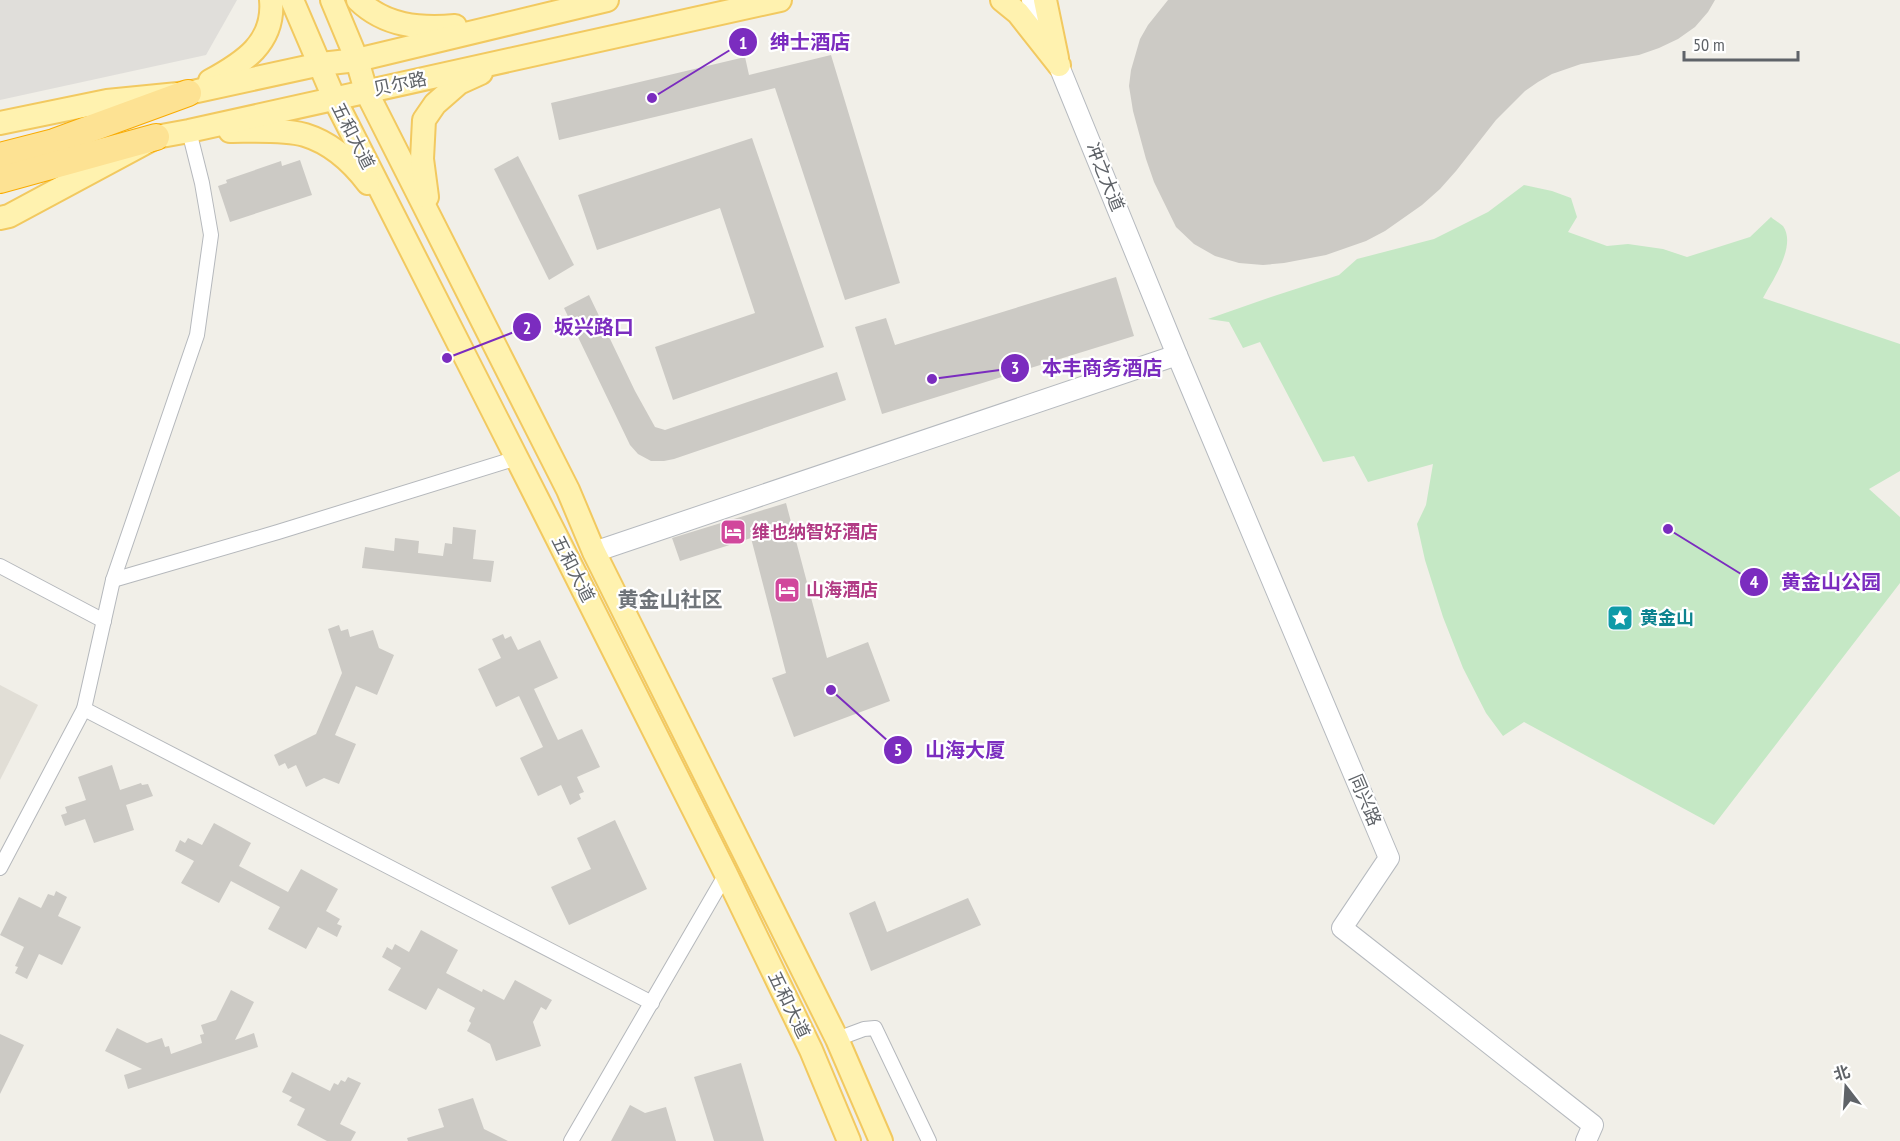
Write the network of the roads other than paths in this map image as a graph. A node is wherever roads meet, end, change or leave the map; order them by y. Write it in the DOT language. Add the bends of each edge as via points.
graph roads {
  1 [pos="271,0"];
  2 [pos="292,0"];
  3 [pos="332,0"];
  4 [pos="357,0"];
  5 [pos="607,0"];
  6 [pos="780,0"];
  7 [pos="1002,0"];
  8 [pos="1032,0"];
  9 [pos="1045,0"];
  10 [pos="516,22"];
  11 [pos="515,58"];
  12 [pos="357,60"];
  13 [pos="321,64"];
  14 [pos="1059,65"];
  15 [pos="366,91"];
  16 [pos="188,93"];
  17 [pos="334,98"];
  18 [pos="0,123"];
  19 [pos="189,131"];
  20 [pos="156,137"];
  21 [pos="0,156"];
  22 [pos="0,180"];
  23 [pos="394,214"];
  24 [pos="430,216"];
  25 [pos="0,218"];
  26 [pos="1177,355"];
  27 [pos="517,458"];
  28 [pos="594,552"];
  29 [pos="0,566"];
  30 [pos="113,580"];
  31 [pos="104,621"];
  32 [pos="84,709"];
  33 [pos="0,868"];
  34 [pos="726,874"];
  35 [pos="651,1003"];
  36 [pos="837,1039"];
  37 [pos="572,1141"];
  38 [pos="849,1141"];
  39 [pos="881,1141"];
  40 [pos="929,1141"];
  41 [pos="1586,1141"];
  1 -- 16 [label="main road" via="269,25 260,45 236,67"];
  2 -- 13 [label="main road, 五和大道"];
  3 -- 12 [label="main road, 五和大道"];
  4 -- 10 [label="main road" via="383,19 404,25"];
  5 -- 10 [label="main road, 贝尔路"];
  6 -- 11 [label="main road, 贝尔路"];
  7 -- 14 [label="main road"];
  8 -- 14 [label="street, 冲之大道"];
  9 -- 14 [label="main road"];
  10 -- 12 [label="main road, 贝尔路"];
  11 -- 15 [label="main road, 贝尔路"];
  11 -- 24 [label="main road" via="459,83 435,104 424,120 422,159"];
  12 -- 13 [label="main road, 贝尔路"];
  12 -- 15 [label="main road, 五和大道"];
  13 -- 16 [label="main road, 贝尔路"];
  13 -- 17 [label="main road, 五和大道"];
  14 -- 26 [label="street, 冲之大道"];
  15 -- 17 [label="main road, 贝尔路"];
  15 -- 24 [label="main road, 五和大道"];
  16 -- 18 [label="main road, 贝尔路" via="107,101"];
  16 -- 21 [label="highway" via="54,142"];
  17 -- 19 [label="main road, 贝尔路"];
  17 -- 23 [label="main road, 五和大道"];
  19 -- 20 [label="main road, 贝尔路"];
  19 -- 23 [label="main road" via="305,135 329,146 354,165"];
  19 -- 30 [label="street" via="211,235 197,334"];
  20 -- 22 [label="highway"];
  20 -- 25 [label="main road, 贝尔路"];
  23 -- 27 [label="main road, 五和大道"];
  24 -- 28 [label="main road, 五和大道" via="568,490"];
  26 -- 28 [label="street"];
  26 -- 41 [label="street, 同兴路" via="1389,858 1342,928 1593,1125"];
  27 -- 30 [label="street"];
  27 -- 34 [label="main road, 五和大道"];
  28 -- 36 [label="main road, 五和大道"];
  29 -- 31 [label="street"];
  30 -- 31 [label="street"];
  31 -- 32 [label="street"];
  32 -- 33 [label="street"];
  32 -- 35 [label="street"];
  34 -- 35 [label="street"];
  34 -- 38 [label="main road, 五和大道" via="811,1050"];
  35 -- 37 [label="street"];
  36 -- 39 [label="main road, 五和大道"];
  36 -- 40 [label="street" via="875,1028"];
}
